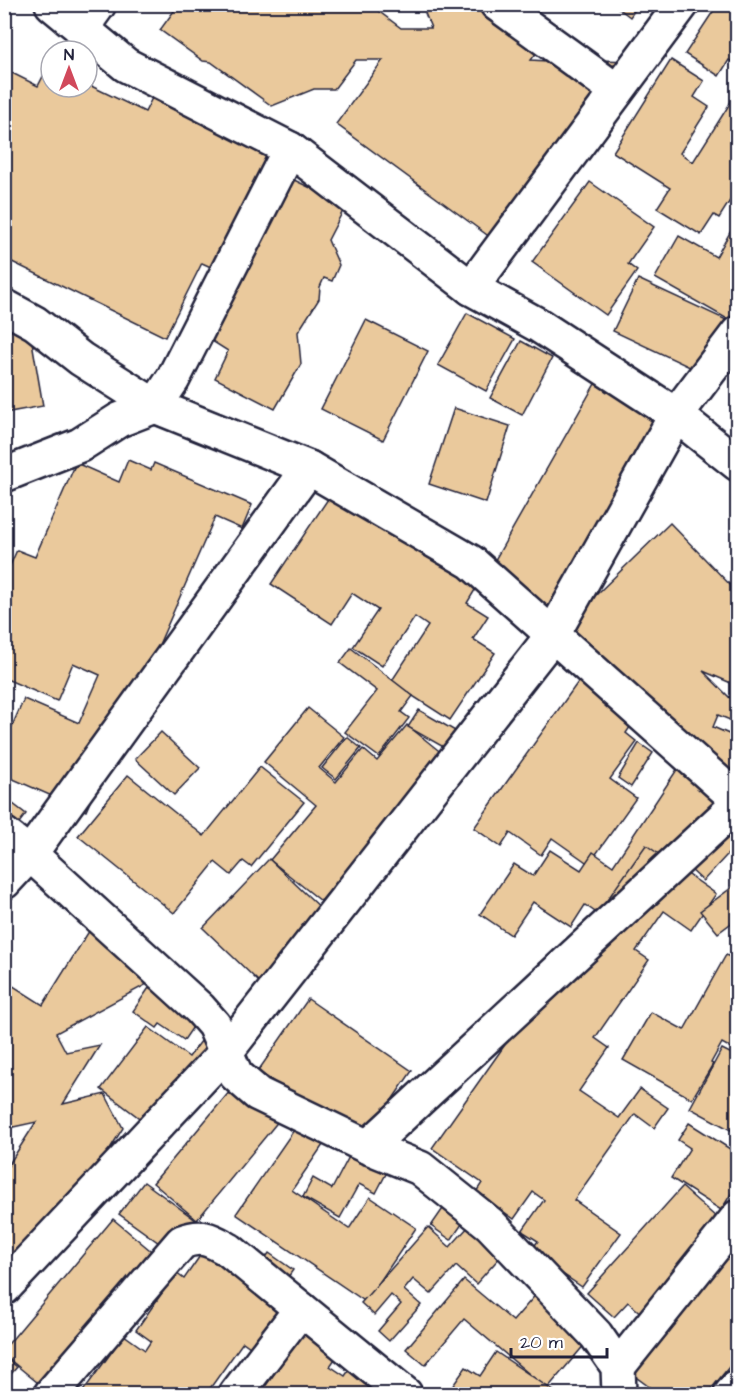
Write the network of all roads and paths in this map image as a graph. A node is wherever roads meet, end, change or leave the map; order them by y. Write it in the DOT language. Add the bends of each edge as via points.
graph roads {
  1 [pos="52,4"];
  2 [pos="497,4"];
  3 [pos="682,4"];
  4 [pos="90,17"];
  5 [pos="617,91"];
  6 [pos="290,150"];
  7 [pos="471,288"];
  8 [pos="4,306"];
  9 [pos="738,333"];
  10 [pos="155,406"];
  11 [pos="676,415"];
  12 [pos="738,464"];
  13 [pos="309,468"];
  14 [pos="4,475"];
  15 [pos="552,636"];
  16 [pos="738,802"];
  17 [pos="4,834"];
  18 [pos="30,854"];
  19 [pos="4,882"];
  20 [pos="226,1052"];
  21 [pos="368,1147"];
  22 [pos="738,1217"];
  23 [pos="4,1288"];
  24 [pos="301,1309"];
  25 [pos="619,1381"];
  26 [pos="738,1386"];
  27 [pos="51,1395"];
  28 [pos="236,1395"];
  29 [pos="405,1395"];
  30 [pos="731,1395"];
  1 -- 4 [label="street"];
  2 -- 5 [label="street"];
  3 -- 5 [label="street"];
  4 -- 6 [label="street" via="126,65"];
  5 -- 7 [label="street"];
  6 -- 7 [label="street"];
  6 -- 10 [label="street" via="173,379"];
  7 -- 11 [label="street"];
  8 -- 10 [label="street"];
  9 -- 11 [label="street"];
  10 -- 13 [label="street"];
  10 -- 14 [label="street" via="118,420 80,445"];
  11 -- 12 [label="street"];
  11 -- 15 [label="street"];
  13 -- 15 [label="street" via="471,561"];
  13 -- 18 [label="street"];
  15 -- 16 [label="street"];
  15 -- 20 [label="street"];
  16 -- 21 [label="street"];
  17 -- 18 [label="street"];
  18 -- 19 [label="street"];
  18 -- 20 [label="street" via="200,1009 214,1024"];
  20 -- 21 [label="street" via="236,1076 258,1094"];
  20 -- 23 [label="street"];
  21 -- 25 [label="street" via="420,1168 490,1224 596,1335"];
  22 -- 25 [label="street"];
  24 -- 27 [label="street" via="229,1250 209,1239 182,1242"];
  24 -- 28 [label="street"];
  24 -- 29 [label="street"];
  26 -- 30 [label="street"];
}
